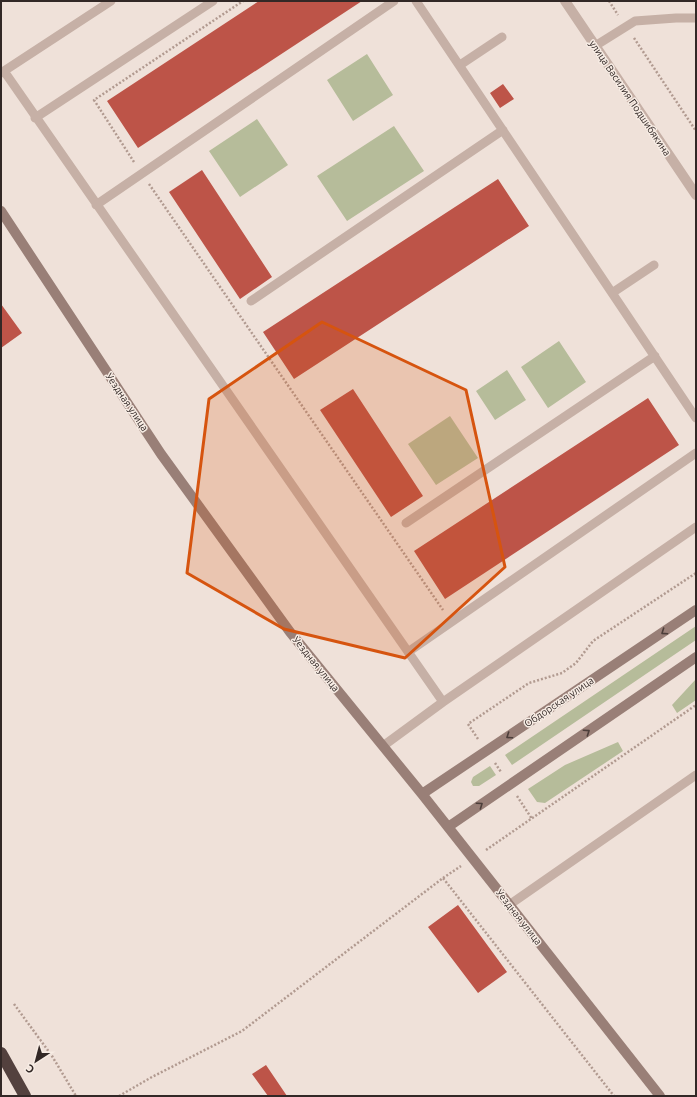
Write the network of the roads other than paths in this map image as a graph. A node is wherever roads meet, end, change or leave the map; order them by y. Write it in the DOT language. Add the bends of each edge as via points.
graph roads {
  1 [pos="111,1"];
  2 [pos="213,1"];
  3 [pos="394,1"];
  4 [pos="416,1"];
  5 [pos="565,1"];
  6 [pos="696,18"];
  7 [pos="502,37"];
  8 [pos="595,46"];
  9 [pos="460,65"];
  10 [pos="2,72"];
  11 [pos="35,118"];
  12 [pos="503,130"];
  13 [pos="696,195"];
  14 [pos="96,205"];
  15 [pos="1,211"];
  16 [pos="1,218"];
  17 [pos="10,225"];
  18 [pos="654,265"];
  19 [pos="612,293"];
  20 [pos="251,300"];
  21 [pos="655,356"];
  22 [pos="696,418"];
  23 [pos="696,453"];
  24 [pos="406,523"];
  25 [pos="696,527"];
  26 [pos="696,610"];
  27 [pos="408,652"];
  28 [pos="696,657"];
  29 [pos="443,702"];
  30 [pos="382,746"];
  31 [pos="696,775"];
  32 [pos="422,794"];
  33 [pos="448,827"];
  34 [pos="509,905"];
  35 [pos="1,1053"];
  36 [pos="26,1096"];
  37 [pos="660,1096"];
  1 -- 10 [label="lane"];
  2 -- 11 [label="lane"];
  3 -- 14 [label="lane"];
  4 -- 9 [label="lane"];
  5 -- 8 [label="street, улица Василия Подшибякина"];
  6 -- 8 [label="lane" via="635,21"];
  7 -- 9 [label="lane"];
  8 -- 13 [label="street, улица Василия Подшибякина"];
  9 -- 12 [label="lane"];
  10 -- 11 [label="lane"];
  11 -- 14 [label="lane"];
  12 -- 19 [label="lane"];
  12 -- 20 [label="lane"];
  14 -- 27 [label="lane"];
  15 -- 17 [label="street, Уездная улица"];
  16 -- 17 [label="lane"];
  17 -- 30 [label="street, Уездная улица" via="161,454 290,632"];
  18 -- 19 [label="lane"];
  19 -- 21 [label="lane"];
  21 -- 22 [label="lane"];
  21 -- 24 [label="lane"];
  23 -- 27 [label="lane"];
  25 -- 29 [label="lane"];
  26 -- 32 [label="street, Обдорская улица, one-way"];
  27 -- 29 [label="lane"];
  33 -- 28 [label="street, one-way"];
  29 -- 30 [label="lane"];
  30 -- 32 [label="street, Уездная улица"];
  31 -- 34 [label="lane"];
  32 -- 33 [label="street, Уездная улица"];
  33 -- 34 [label="street, Уездная улица"];
  34 -- 37 [label="street, Уездная улица"];
  35 -- 36 [label="highway"];
}
